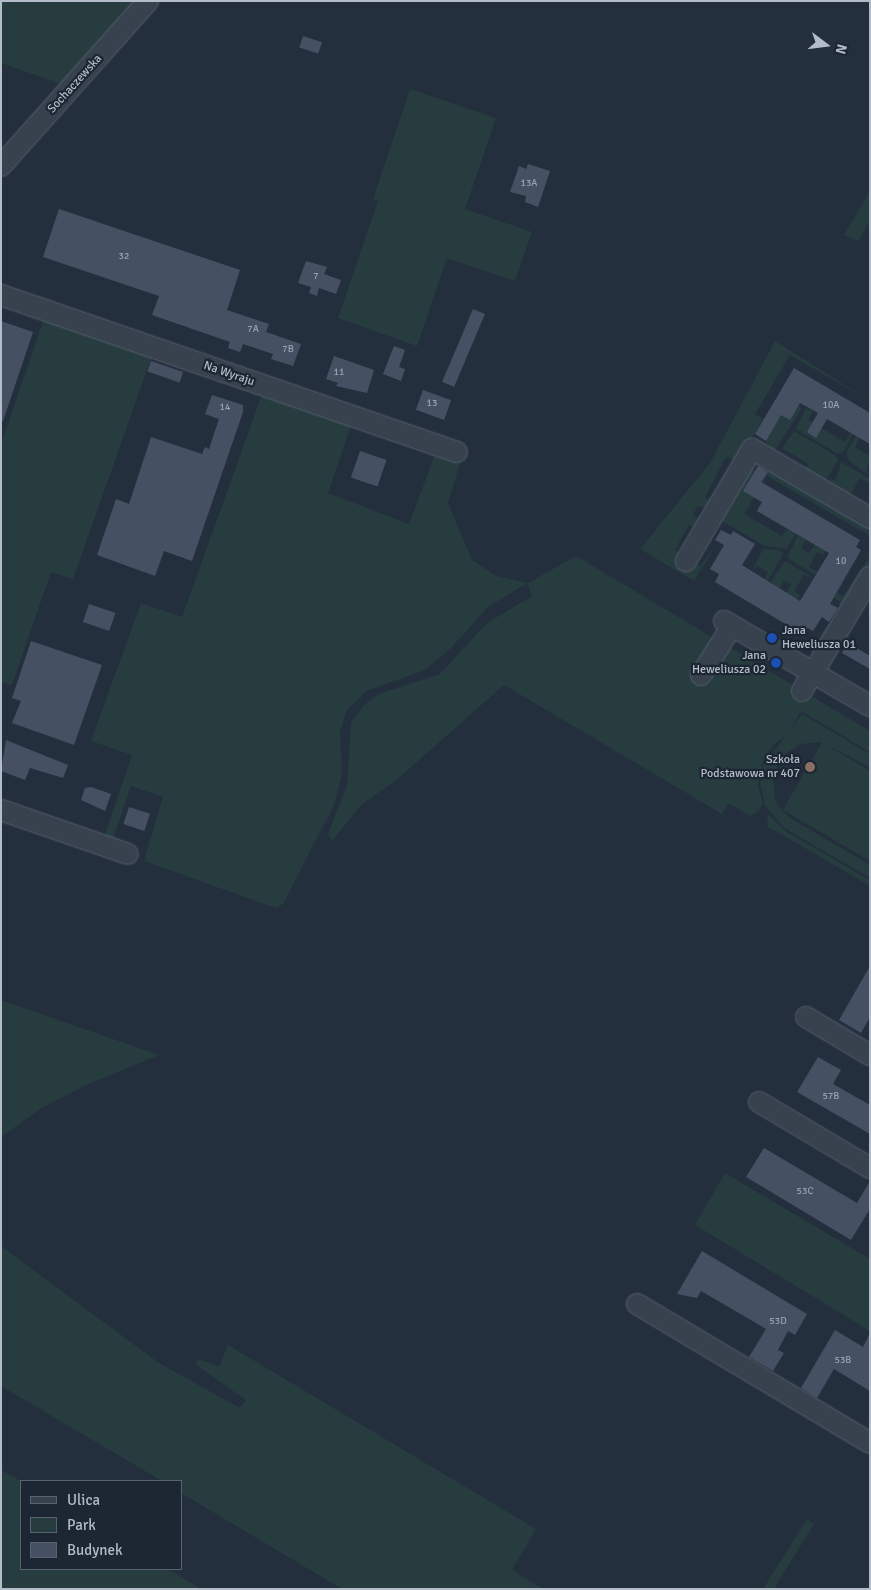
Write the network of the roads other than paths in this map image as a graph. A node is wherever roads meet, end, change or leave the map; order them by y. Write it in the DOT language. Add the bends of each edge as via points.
graph roads {
  1 [pos="148,1"];
  2 [pos="1,166"];
  3 [pos="1,296"];
  4 [pos="458,452"];
  5 [pos="870,518"];
  6 [pos="686,561"];
  7 [pos="870,577"];
  8 [pos="813,673"];
  9 [pos="701,675"];
  10 [pos="802,691"];
  11 [pos="870,706"];
  12 [pos="1,810"];
  13 [pos="128,854"];
  14 [pos="806,1017"];
  15 [pos="870,1054"];
  16 [pos="759,1102"];
  17 [pos="870,1168"];
  18 [pos="637,1304"];
  19 [pos="870,1443"];
  1 -- 2 [label="street, Sochaczewska"];
  3 -- 4 [label="street, Na Wyraju"];
  5 -- 6 [label="street" via="752,448"];
  7 -- 8 [label="street"];
  8 -- 9 [label="street" via="728,623"];
  8 -- 10 [label="street"];
  8 -- 11 [label="street"];
  12 -- 13 [label="street"];
  14 -- 15 [label="street"];
  16 -- 17 [label="street"];
  18 -- 19 [label="street"];
}
